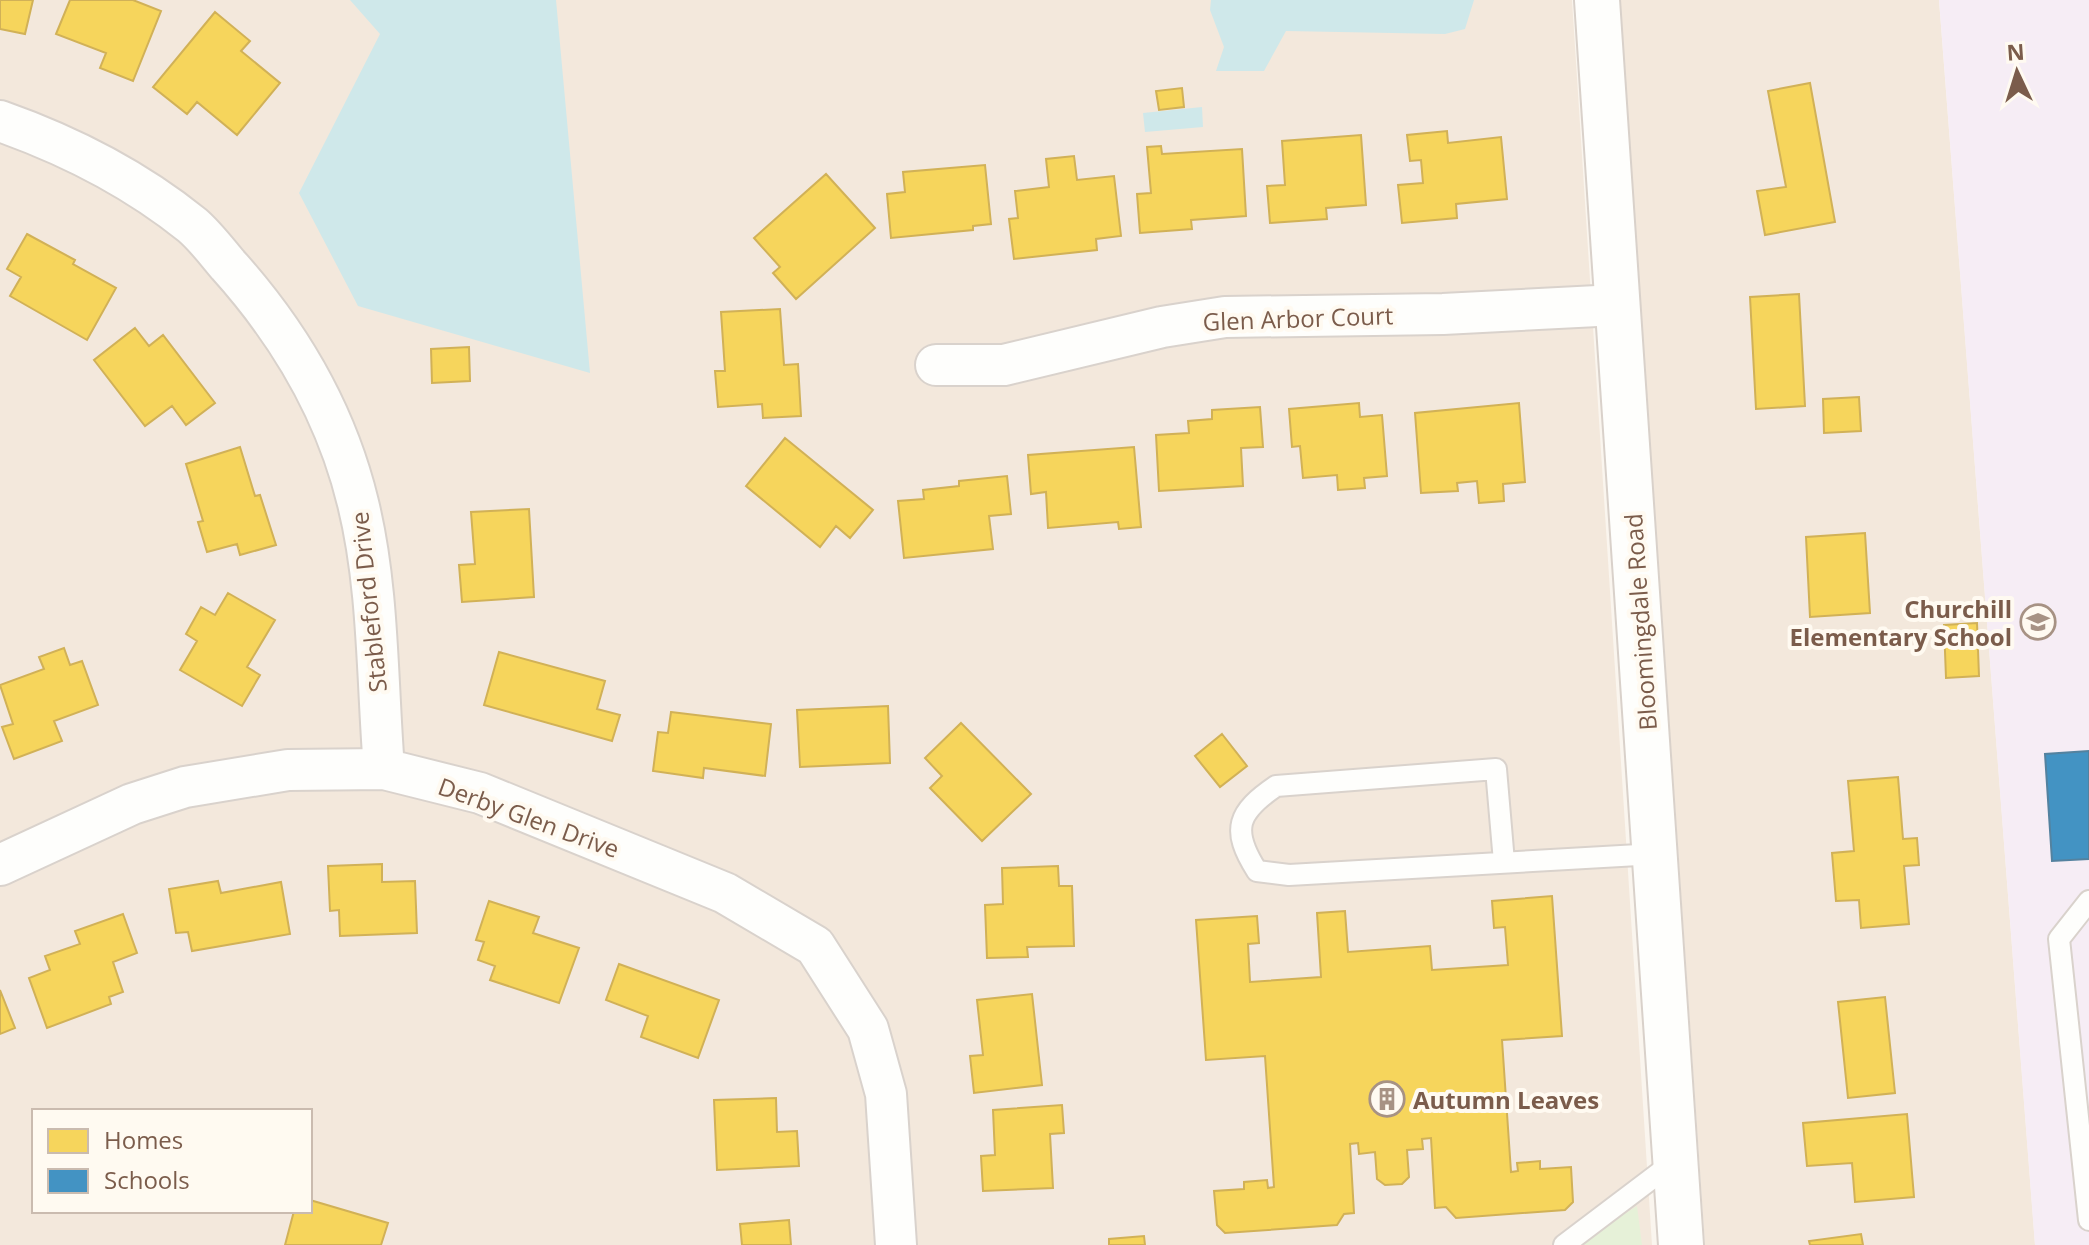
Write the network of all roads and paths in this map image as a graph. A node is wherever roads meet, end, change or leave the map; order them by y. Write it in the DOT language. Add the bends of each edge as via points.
graph roads {
  1 [pos="1597,0"];
  2 [pos="0,121"];
  3 [pos="1617,305"];
  4 [pos="936,365"];
  5 [pos="384,769"];
  6 [pos="1656,854"];
  7 [pos="1504,862"];
  8 [pos="0,865"];
  9 [pos="2089,901"];
  10 [pos="1675,1161"];
  11 [pos="2089,1220"];
  12 [pos="896,1245"];
  13 [pos="1564,1245"];
  14 [pos="1681,1245"];
  1 -- 3 [label="street, Bloomingdale Road"];
  2 -- 5 [label="street, Stableford Drive" via="109,169 193,226 259,299 292,345 320,396 359,504 368,554"];
  3 -- 4 [label="street, Glen Arbor Court" via="1225,317 1004,365"];
  3 -- 6 [label="street, Bloomingdale Road"];
  5 -- 8 [label="street, Derby Glen Drive" via="288,770 185,787 132,804"];
  5 -- 12 [label="street, Derby Glen Drive" via="480,793 537,815 725,893 815,946 855,1004 879,1059"];
  6 -- 7 [label="lane"];
  6 -- 10 [label="street, Bloomingdale Road"];
  7 -- 7 [label="lane" via="1289,875 1257,871 1245,852 1241,824 1249,804 1276,786 1496,769"];
  9 -- 11 [label="lane" via="2059,939"];
  10 -- 13 [label="lane"];
  10 -- 14 [label="street, Bloomingdale Road"];
}
